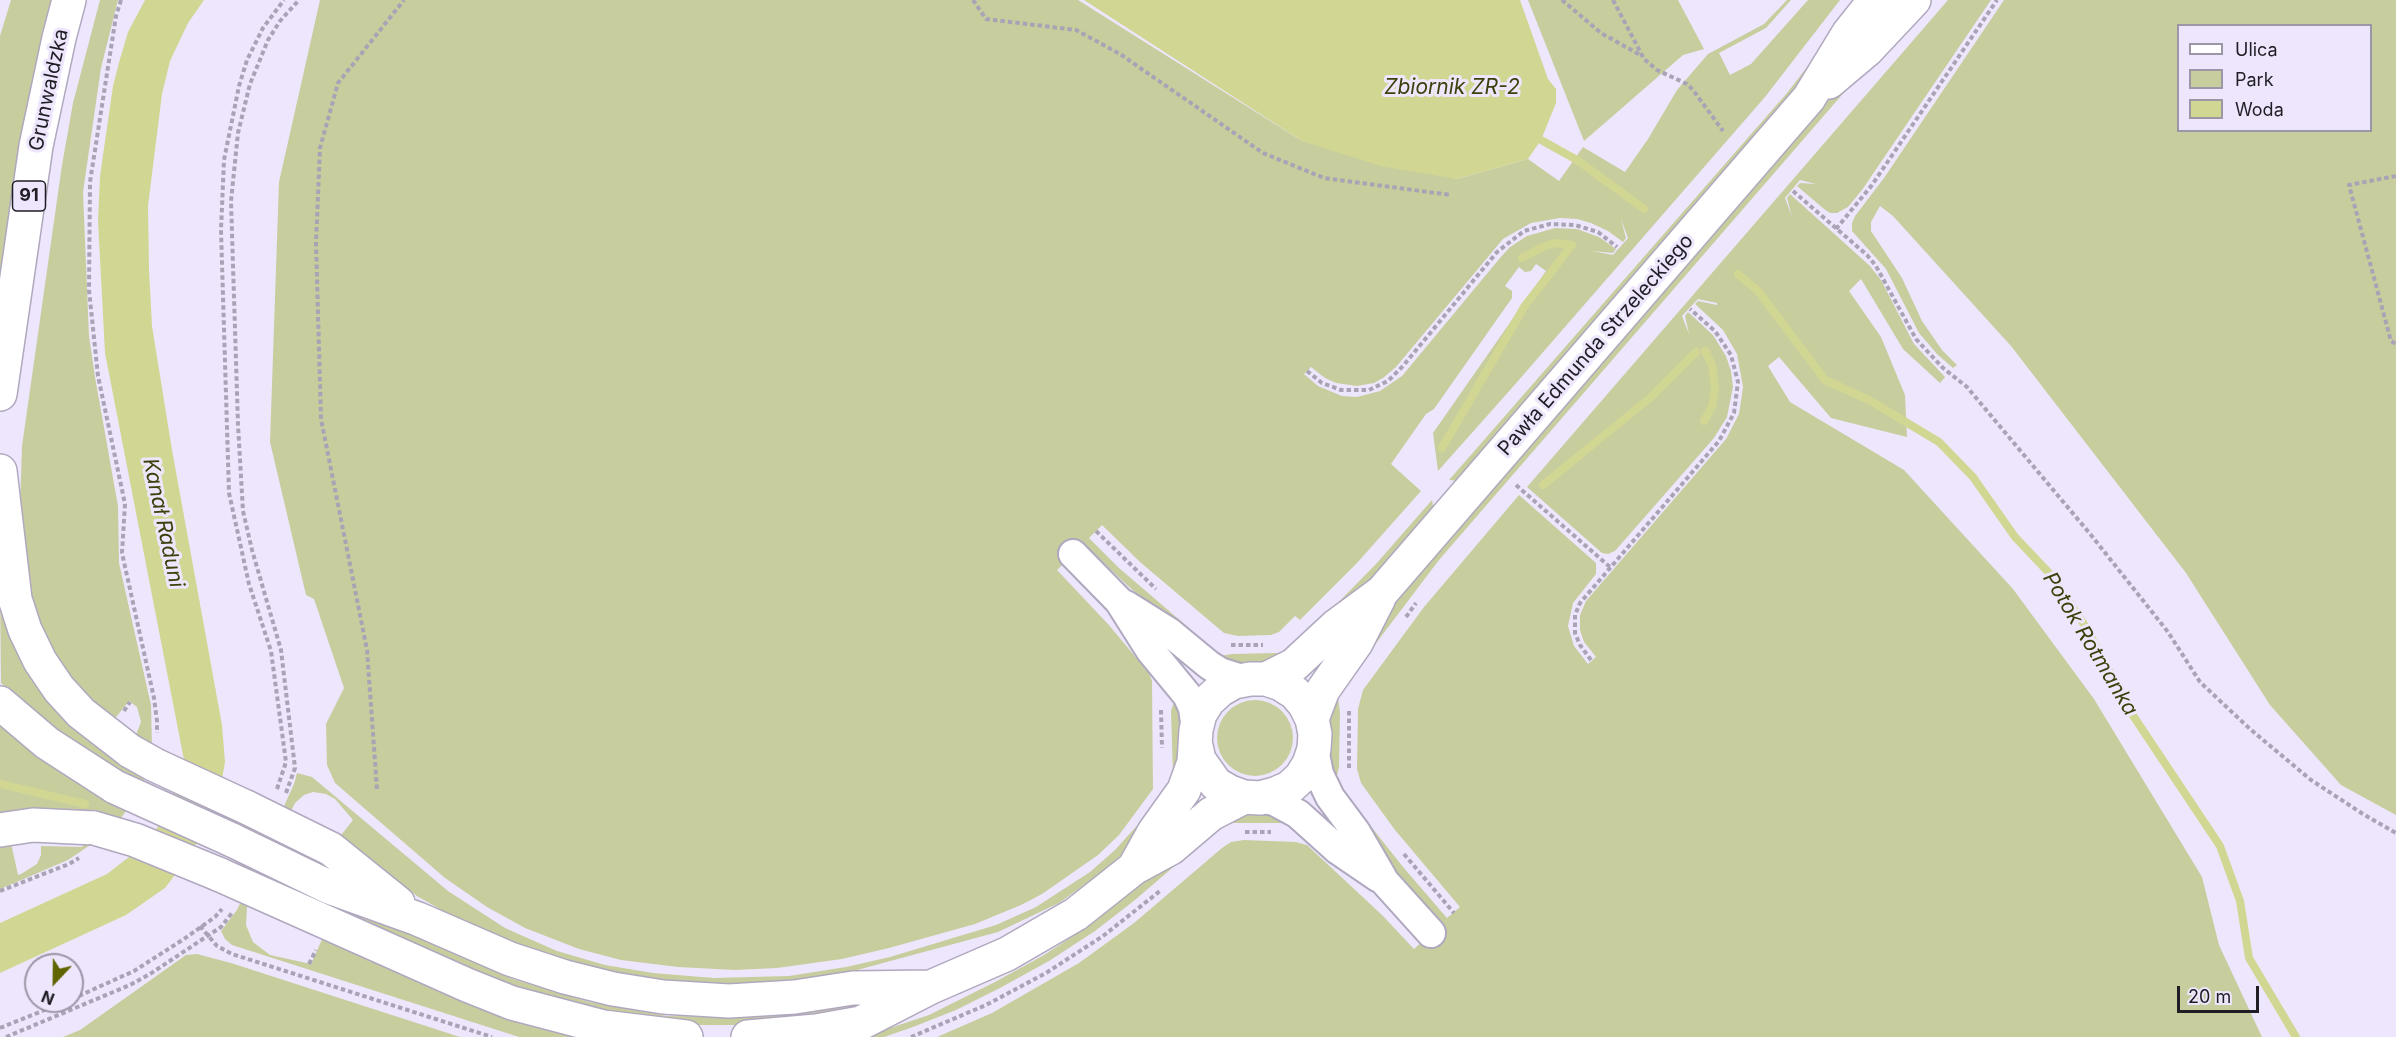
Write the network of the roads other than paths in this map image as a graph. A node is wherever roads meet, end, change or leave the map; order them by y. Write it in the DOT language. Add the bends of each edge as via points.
graph roads {
  1 [pos="69,0"];
  2 [pos="1875,0"];
  3 [pos="1914,0"];
  4 [pos="1809,98"];
  5 [pos="0,394"];
  6 [pos="0,471"];
  7 [pos="1073,554"];
  8 [pos="1382,592"];
  9 [pos="1119,601"];
  10 [pos="1255,680"];
  11 [pos="0,703"];
  12 [pos="1313,734"];
  13 [pos="1196,738"];
  14 [pos="1252,797"];
  15 [pos="0,830"];
  16 [pos="1134,868"];
  17 [pos="1385,882"];
  18 [pos="418,919"];
  19 [pos="1431,933"];
  20 [pos="931,987"];
  21 [pos="686,1037"];
  22 [pos="748,1037"];
  1 -- 5 [label="main road, Grunwaldzka / 91" via="36,146"];
  2 -- 4 [label="main road, Pawła Edmunda Strzeleckiego" via="1848,34"];
  3 -- 4 [label="main road, Pawła Edmunda Strzeleckiego" via="1868,50"];
  4 -- 8 [label="main road, Pawła Edmunda Strzeleckiego"];
  6 -- 18 [label="main road, bridge" via="15,599 25,630 40,661 81,713 143,745 155,765 260,802 331,849"];
  7 -- 9 [label="street"];
  8 -- 10 [label="main road, Pawła Edmunda Strzeleckiego" via="1336,626 1294,665"];
  8 -- 12 [label="main road, Pawła Edmunda Strzeleckiego" via="1356,643 1323,690"];
  9 -- 10 [label="street" via="1169,632 1220,672"];
  9 -- 13 [label="street" via="1150,650 1190,701"];
  10 -- 12 [label="main road" via="1281,684 1294,693 1305,705"];
  10 -- 13 [label="main road" via="1234,682 1208,701 1200,714"];
  11 -- 18 [label="main road, bridge" via="47,743 115,787 329,887"];
  12 -- 14 [label="main road" via="1309,764 1301,777 1282,791"];
  12 -- 17 [label="street" via="1315,762 1323,786"];
  13 -- 14 [label="main road" via="1199,760 1216,784"];
  13 -- 16 [label="main road" via="1190,778"];
  14 -- 16 [label="main road" via="1216,810 1171,848"];
  14 -- 17 [label="street" via="1286,807"];
  15 -- 21 [label="main road, bridge" via="33,825 88,842 135,840 222,888 512,1003 603,1027"];
  16 -- 20 [label="main road" via="1038,938"];
  17 -- 19 [label="street"];
  18 -- 20 [label="main road" via="541,970 605,988 663,997 762,1000 853,988"];
  20 -- 22 [label="main road" via="861,1023"];
}
